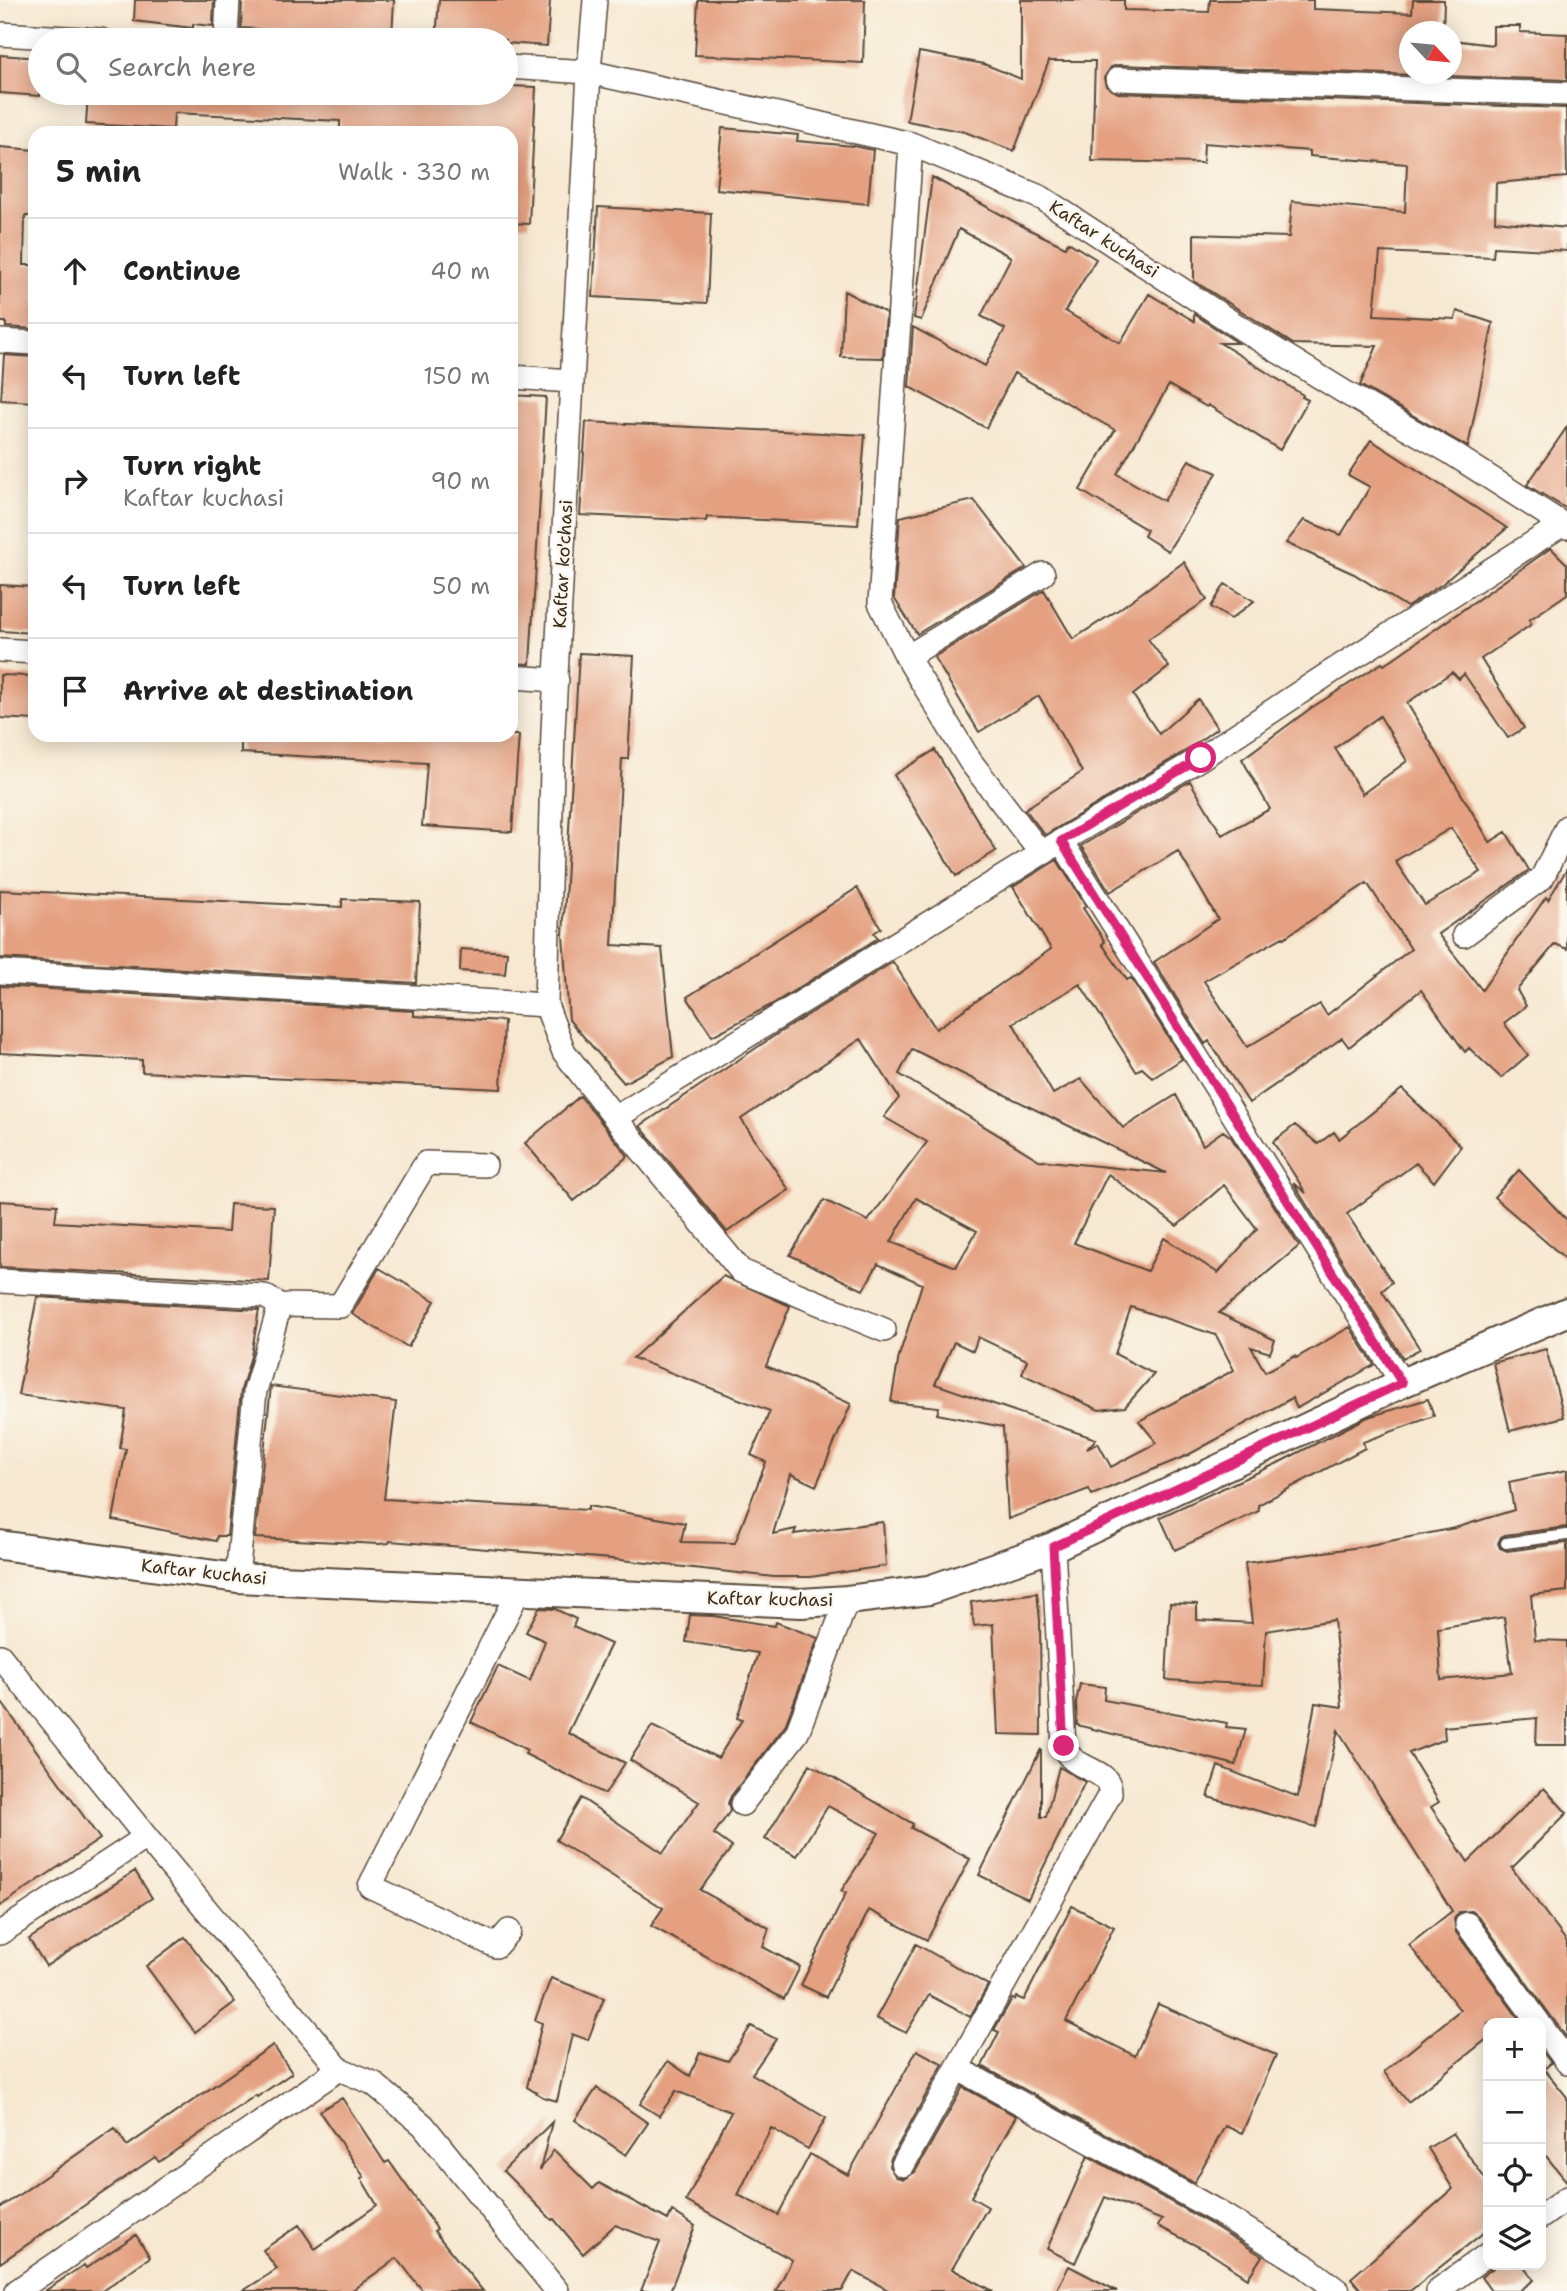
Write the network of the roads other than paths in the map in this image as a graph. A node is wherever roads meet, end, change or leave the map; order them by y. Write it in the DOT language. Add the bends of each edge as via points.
graph roads {
  1 [pos="228,0"];
  2 [pos="596,0"];
  3 [pos="227,28"];
  4 [pos="0,34"];
  5 [pos="28,36"];
  6 [pos="518,68"];
  7 [pos="589,72"];
  8 [pos="1118,79"];
  9 [pos="1567,94"];
  10 [pos="911,144"];
  11 [pos="0,341"];
  12 [pos="28,343"];
  13 [pos="518,377"];
  14 [pos="572,381"];
  15 [pos="1565,526"];
  16 [pos="1043,574"];
  17 [pos="0,650"];
  18 [pos="28,652"];
  19 [pos="907,657"];
  20 [pos="518,677"];
  21 [pos="557,680"];
  22 [pos="1567,827"];
  23 [pos="1061,841"];
  24 [pos="1041,853"];
  25 [pos="1464,935"];
  26 [pos="0,972"];
  27 [pos="546,1004"];
  28 [pos="615,1118"];
  29 [pos="485,1165"];
  30 [pos="0,1281"];
  31 [pos="280,1305"];
  32 [pos="1567,1312"];
  33 [pos="884,1330"];
  34 [pos="1402,1383"];
  35 [pos="1567,1535"];
  36 [pos="1506,1543"];
  37 [pos="0,1545"];
  38 [pos="1053,1547"];
  39 [pos="237,1578"];
  40 [pos="519,1590"];
  41 [pos="846,1600"];
  42 [pos="0,1656"];
  43 [pos="742,1804"];
  44 [pos="146,1837"];
  45 [pos="1467,1924"];
  46 [pos="509,1931"];
  47 [pos="0,1933"];
  48 [pos="1535,2018"];
  49 [pos="1546,2033"];
  50 [pos="1567,2062"];
  51 [pos="339,2068"];
  52 [pos="957,2068"];
  53 [pos="903,2165"];
  54 [pos="1567,2198"];
  55 [pos="1546,2213"];
  56 [pos="1483,2258"];
  57 [pos="18,2291"];
  58 [pos="556,2291"];
  59 [pos="1338,2291"];
  60 [pos="1437,2291"];
  1 -- 3 [label="street"];
  2 -- 7 [label="street, Kaftar ko'chasi"];
  4 -- 5 [label="street"];
  6 -- 7 [label="street, Kaftar kuchasi"];
  7 -- 10 [label="street, Kaftar kuchasi"];
  7 -- 14 [label="street, Kaftar ko'chasi"];
  8 -- 9 [label="street"];
  10 -- 15 [label="street, Kaftar kuchasi" via="1042,198 1242,329"];
  10 -- 19 [label="street" via="880,603"];
  11 -- 12 [label="street"];
  13 -- 14 [label="street"];
  14 -- 21 [label="street, Kaftar ko'chasi"];
  15 -- 23 [label="street" via="1201,758"];
  16 -- 19 [label="street"];
  17 -- 18 [label="street"];
  19 -- 24 [label="street" via="970,761"];
  20 -- 21 [label="street"];
  21 -- 27 [label="street, Kaftar ko'chasi"];
  22 -- 25 [label="street" via="1542,878"];
  23 -- 24 [label="street"];
  23 -- 34 [label="street"];
  24 -- 28 [label="street"];
  26 -- 27 [label="street"];
  27 -- 28 [label="street, Kaftar ko'chasi" via="564,1052"];
  28 -- 33 [label="street, Kaftar ko'chasi" via="741,1272"];
  29 -- 31 [label="street" via="426,1163 340,1306"];
  30 -- 31 [label="street" via="264,1296"];
  31 -- 39 [label="street" via="255,1391"];
  32 -- 34 [label="street, Kaftar kuchasi"];
  34 -- 38 [label="street, Kaftar kuchasi"];
  35 -- 36 [label="lane"];
  37 -- 39 [label="street, Kaftar kuchasi"];
  38 -- 41 [label="street, Kaftar kuchasi" via="929,1590"];
  38 -- 52 [label="street" via="1066,1756 1106,1778 1110,1794"];
  39 -- 40 [label="street, Kaftar kuchasi"];
  40 -- 41 [label="street, Kaftar kuchasi" via="801,1603"];
  40 -- 46 [label="street" via="370,1886 496,1946"];
  41 -- 43 [label="street" via="797,1733"];
  42 -- 44 [label="street"];
  44 -- 47 [label="street"];
  44 -- 51 [label="street"];
  45 -- 48 [label="street"];
  49 -- 50 [label="street"];
  51 -- 57 [label="street"];
  51 -- 58 [label="street" via="373,2083 423,2125"];
  52 -- 53 [label="street"];
  52 -- 59 [label="street" via="1218,2212"];
  54 -- 55 [label="street"];
  56 -- 60 [label="street"];
}
